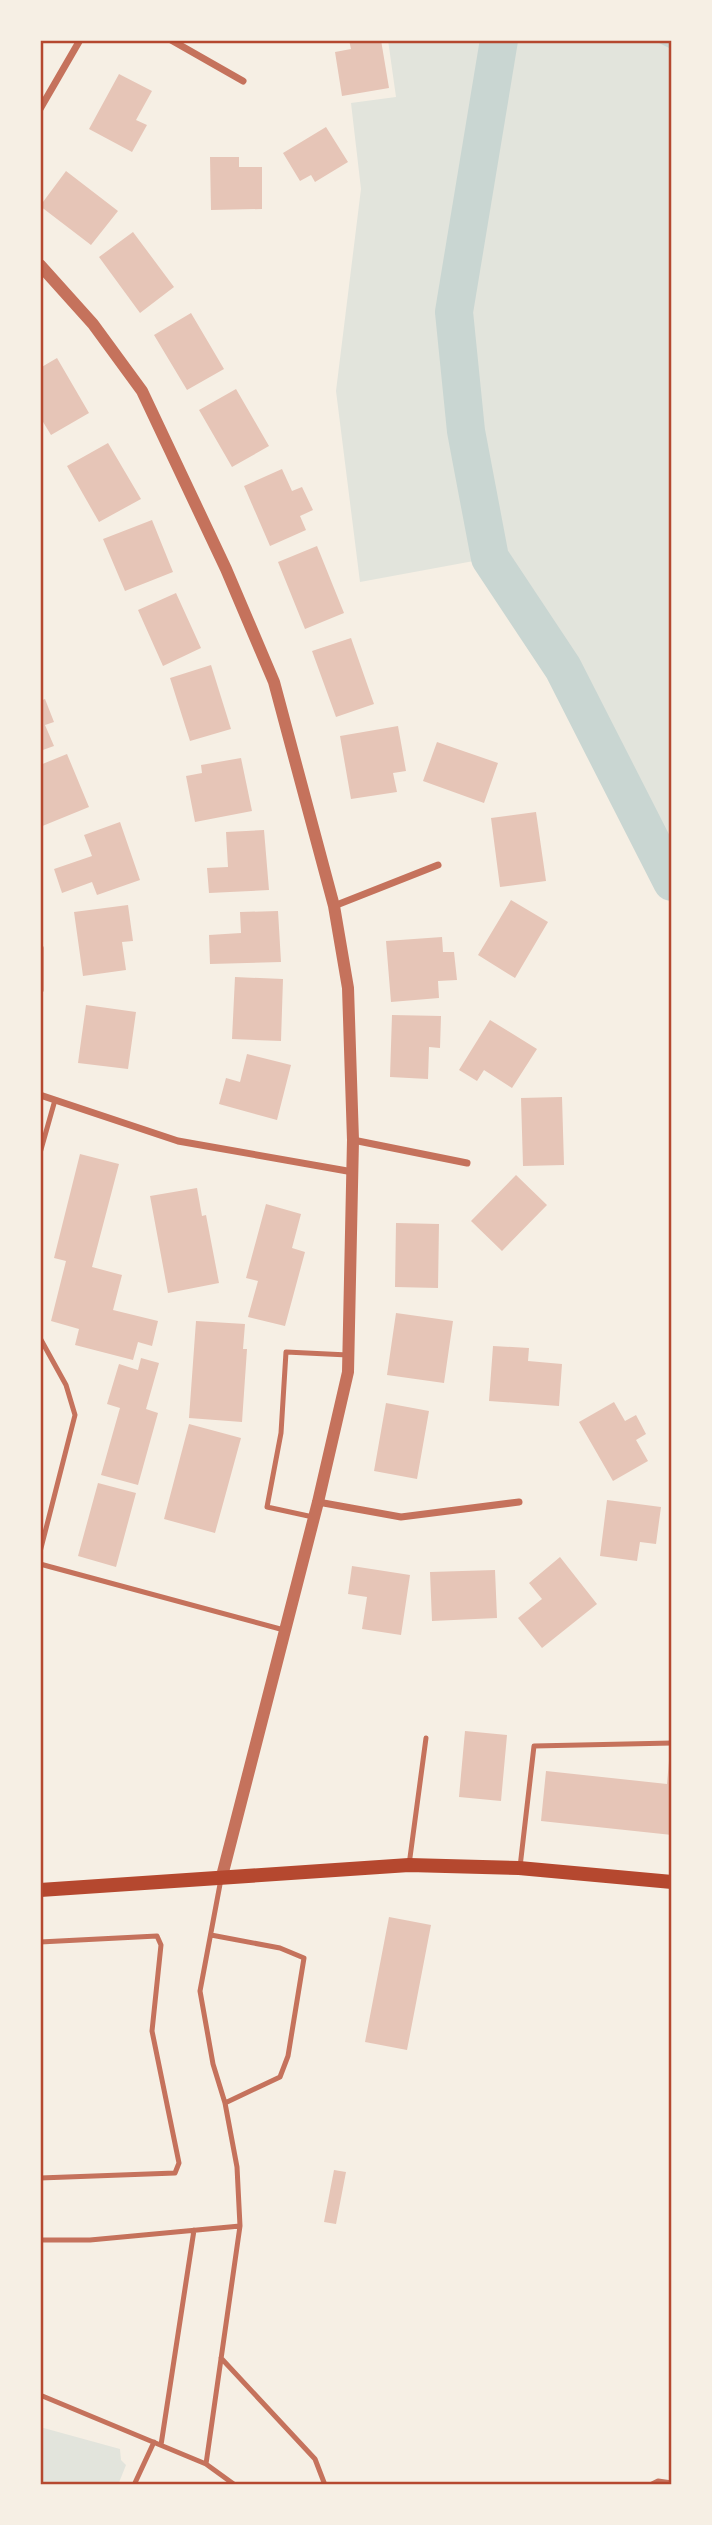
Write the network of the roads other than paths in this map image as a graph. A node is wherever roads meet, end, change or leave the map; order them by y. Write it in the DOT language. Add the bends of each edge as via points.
graph roads {
  1 [pos="80,40"];
  2 [pos="171,40"];
  3 [pos="243,81"];
  4 [pos="40,109"];
  5 [pos="40,265"];
  6 [pos="439,865"];
  7 [pos="334,906"];
  8 [pos="40,948"];
  9 [pos="40,990"];
  10 [pos="40,1095"];
  11 [pos="55,1100"];
  12 [pos="353,1140"];
  13 [pos="40,1153"];
  14 [pos="467,1163"];
  15 [pos="353,1172"];
  16 [pos="40,1338"];
  17 [pos="348,1354"];
  18 [pos="318,1502"];
  19 [pos="519,1502"];
  20 [pos="314,1517"];
  21 [pos="40,1552"];
  22 [pos="40,1564"];
  23 [pos="285,1631"];
  24 [pos="426,1738"];
  25 [pos="672,1744"];
  26 [pos="409,1865"];
  27 [pos="519,1868"];
  28 [pos="222,1876"];
  29 [pos="672,1882"];
  30 [pos="40,1890"];
  31 [pos="211,1935"];
  32 [pos="40,1942"];
  33 [pos="225,2103"];
  34 [pos="40,2178"];
  35 [pos="240,2226"];
  36 [pos="194,2230"];
  37 [pos="40,2240"];
  38 [pos="221,2358"];
  39 [pos="40,2395"];
  40 [pos="154,2442"];
  41 [pos="161,2445"];
  42 [pos="206,2464"];
  43 [pos="672,2483"];
  44 [pos="134,2485"];
  45 [pos="235,2485"];
  46 [pos="325,2485"];
  47 [pos="650,2485"];
  1 -- 4 [label="street"];
  2 -- 3 [label="street"];
  5 -- 7 [label="street" via="93,324 142,391 226,569 274,682"];
  6 -- 7 [label="street"];
  7 -- 12 [label="street" via="348,988"];
  8 -- 9 [label="street"];
  10 -- 11 [label="street"];
  11 -- 13 [label="lane"];
  11 -- 15 [label="street" via="178,1140"];
  12 -- 14 [label="street"];
  12 -- 15 [label="street"];
  15 -- 17 [label="street"];
  16 -- 21 [label="lane" via="74,1402 75,1415"];
  17 -- 18 [label="street"];
  17 -- 20 [label="lane" via="285,1352 281,1433 267,1507"];
  18 -- 19 [label="street" via="401,1517"];
  18 -- 20 [label="street"];
  20 -- 23 [label="street"];
  22 -- 23 [label="lane"];
  23 -- 28 [label="street"];
  24 -- 26 [label="lane"];
  25 -- 27 [label="lane" via="534,1746"];
  26 -- 27 [label="main road"];
  26 -- 28 [label="main road"];
  27 -- 29 [label="main road"];
  28 -- 30 [label="main road"];
  28 -- 31 [label="lane"];
  31 -- 33 [label="lane" via="200,1991"];
  31 -- 33 [label="lane" via="280,1948 304,1958 281,2077"];
  32 -- 34 [label="lane" via="157,1936 161,1945 152,2031 179,2163 175,2173"];
  33 -- 35 [label="lane" via="237,2167"];
  35 -- 36 [label="lane"];
  35 -- 38 [label="lane"];
  36 -- 37 [label="lane"];
  36 -- 41 [label="lane"];
  38 -- 42 [label="lane"];
  38 -- 46 [label="lane" via="315,2459"];
  39 -- 40 [label="lane"];
  40 -- 41 [label="lane"];
  40 -- 44 [label="lane"];
  41 -- 42 [label="lane"];
  42 -- 45 [label="lane"];
  43 -- 47 [label="lane"];
}
